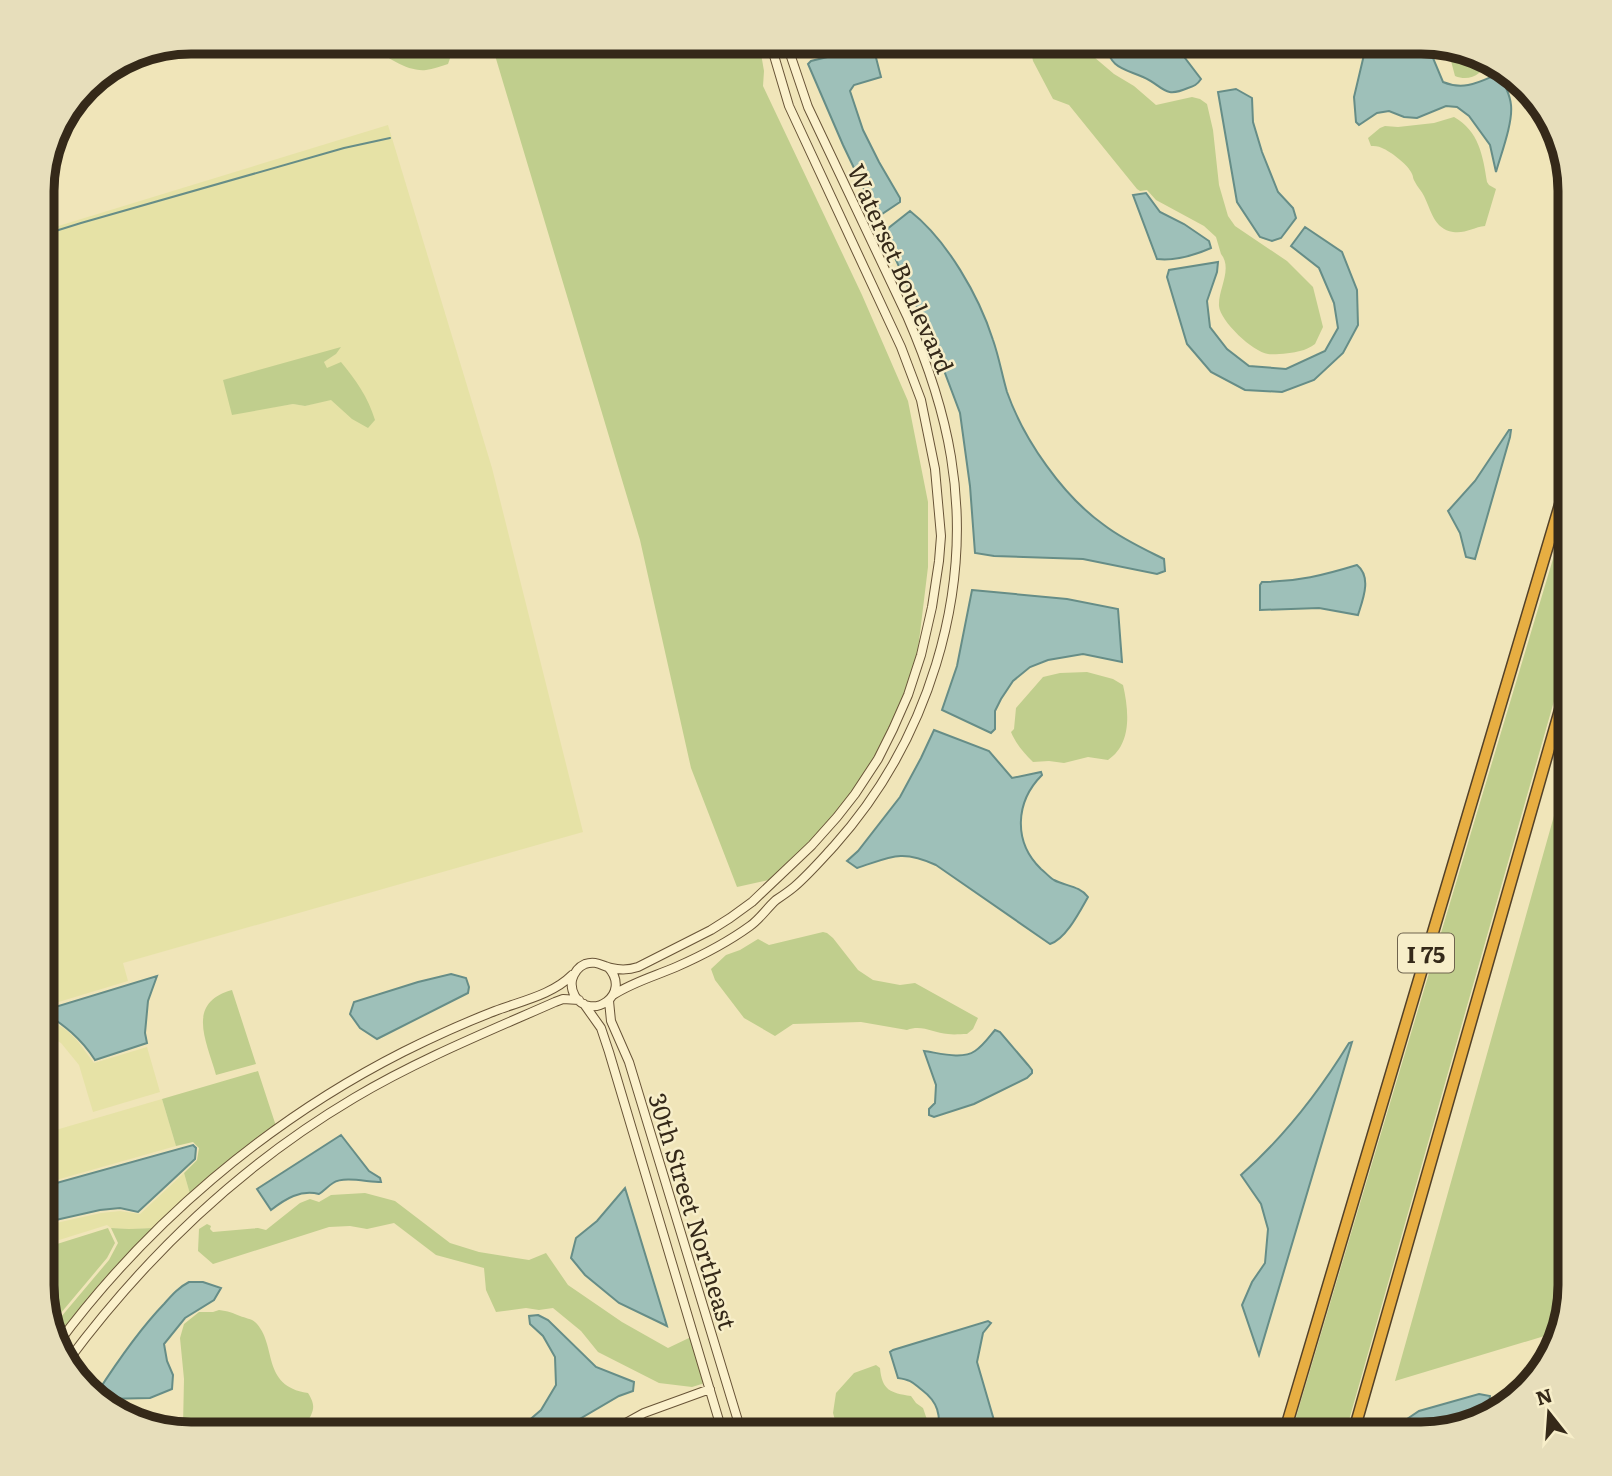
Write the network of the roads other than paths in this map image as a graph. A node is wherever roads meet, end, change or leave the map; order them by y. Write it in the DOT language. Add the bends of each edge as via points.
graph roads {
  1 [pos="774,54"];
  2 [pos="790,54"];
  3 [pos="1557,514"];
  4 [pos="1557,719"];
  5 [pos="608,967"];
  6 [pos="575,974"];
  7 [pos="611,998"];
  8 [pos="581,1002"];
  9 [pos="65,1336"];
  10 [pos="73,1354"];
  11 [pos="710,1389"];
  12 [pos="628,1422"];
  13 [pos="720,1422"];
  14 [pos="738,1422"];
  15 [pos="1288,1422"];
  16 [pos="1356,1422"];
  1 -- 5 [label="street, Waterset Boulevard" via="789,106 901,346 920,400 939,499 941,536 932,607 908,695 878,759 812,845 730,919 638,967"];
  2 -- 7 [label="street, Waterset Boulevard" via="808,107 929,368 952,460 956,516 952,593 921,710 900,754 848,830 751,925 705,953"];
  3 -- 15 [label="highway, I 75"];
  4 -- 16 [label="highway, I 75"];
  5 -- 6 [label="street" via="592,962"];
  5 -- 7 [label="street" via="616,987"];
  6 -- 8 [label="street" via="572,986"];
  6 -- 9 [label="street" via="546,992 403,1052 286,1123 169,1218"];
  7 -- 8 [label="street" via="595,1006"];
  7 -- 14 [label="street, 30th Street Northeast" via="611,1021 629,1062"];
  8 -- 10 [label="street" via="563,999 432,1056 355,1098 272,1153 172,1240"];
  8 -- 11 [label="street, 30th Street Northeast" via="601,1028"];
  11 -- 12 [label="street"];
  11 -- 13 [label="street, 30th Street Northeast"];
}
